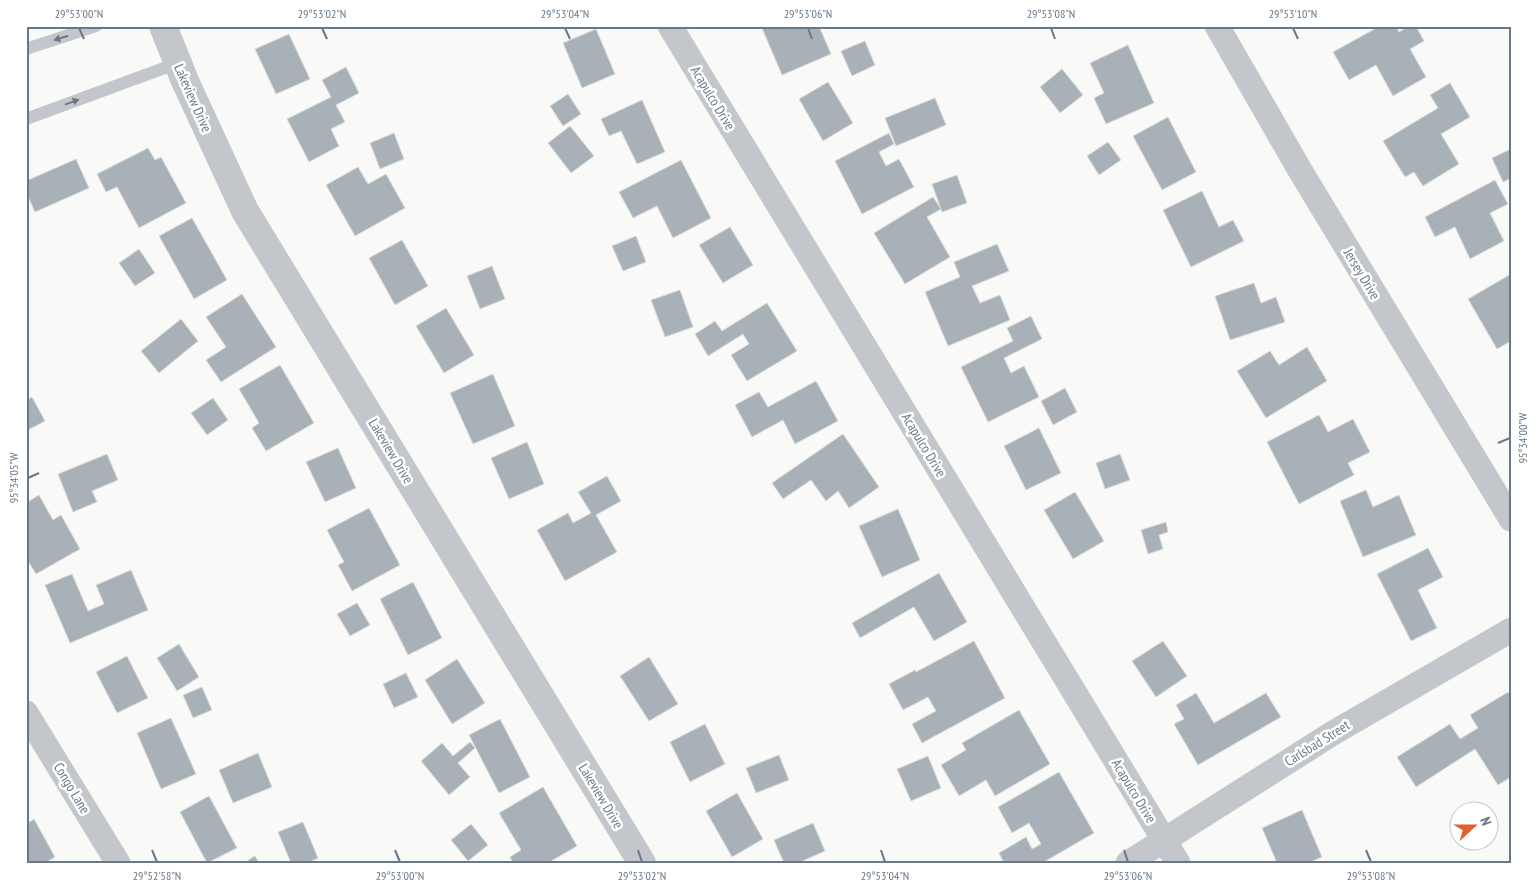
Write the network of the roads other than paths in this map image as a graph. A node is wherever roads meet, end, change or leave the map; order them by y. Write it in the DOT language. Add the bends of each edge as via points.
graph roads {
  1 [pos="96,26"];
  2 [pos="163,26"];
  3 [pos="670,26"];
  4 [pos="1217,26"];
  5 [pos="26,49"];
  6 [pos="178,63"];
  7 [pos="26,118"];
  8 [pos="1511,519"];
  9 [pos="1511,630"];
  10 [pos="26,713"];
  11 [pos="1164,841"];
  12 [pos="118,863"];
  13 [pos="642,863"];
  14 [pos="1128,863"];
  15 [pos="1178,863"];
  1 -- 5 [label="lane, one-way"];
  2 -- 6 [label="street, Lakeview Drive"];
  3 -- 11 [label="street, Acapulco Drive"];
  4 -- 8 [label="street, Jersey Drive" via="1306,181"];
  7 -- 6 [label="lane, one-way"];
  6 -- 13 [label="street, Lakeview Drive" via="245,211"];
  9 -- 11 [label="street, Carlsbad Street" via="1333,733"];
  10 -- 12 [label="street, Congo Lane"];
  11 -- 14 [label="street, Carlsbad Street"];
  11 -- 15 [label="street, Acapulco Drive"];
}
